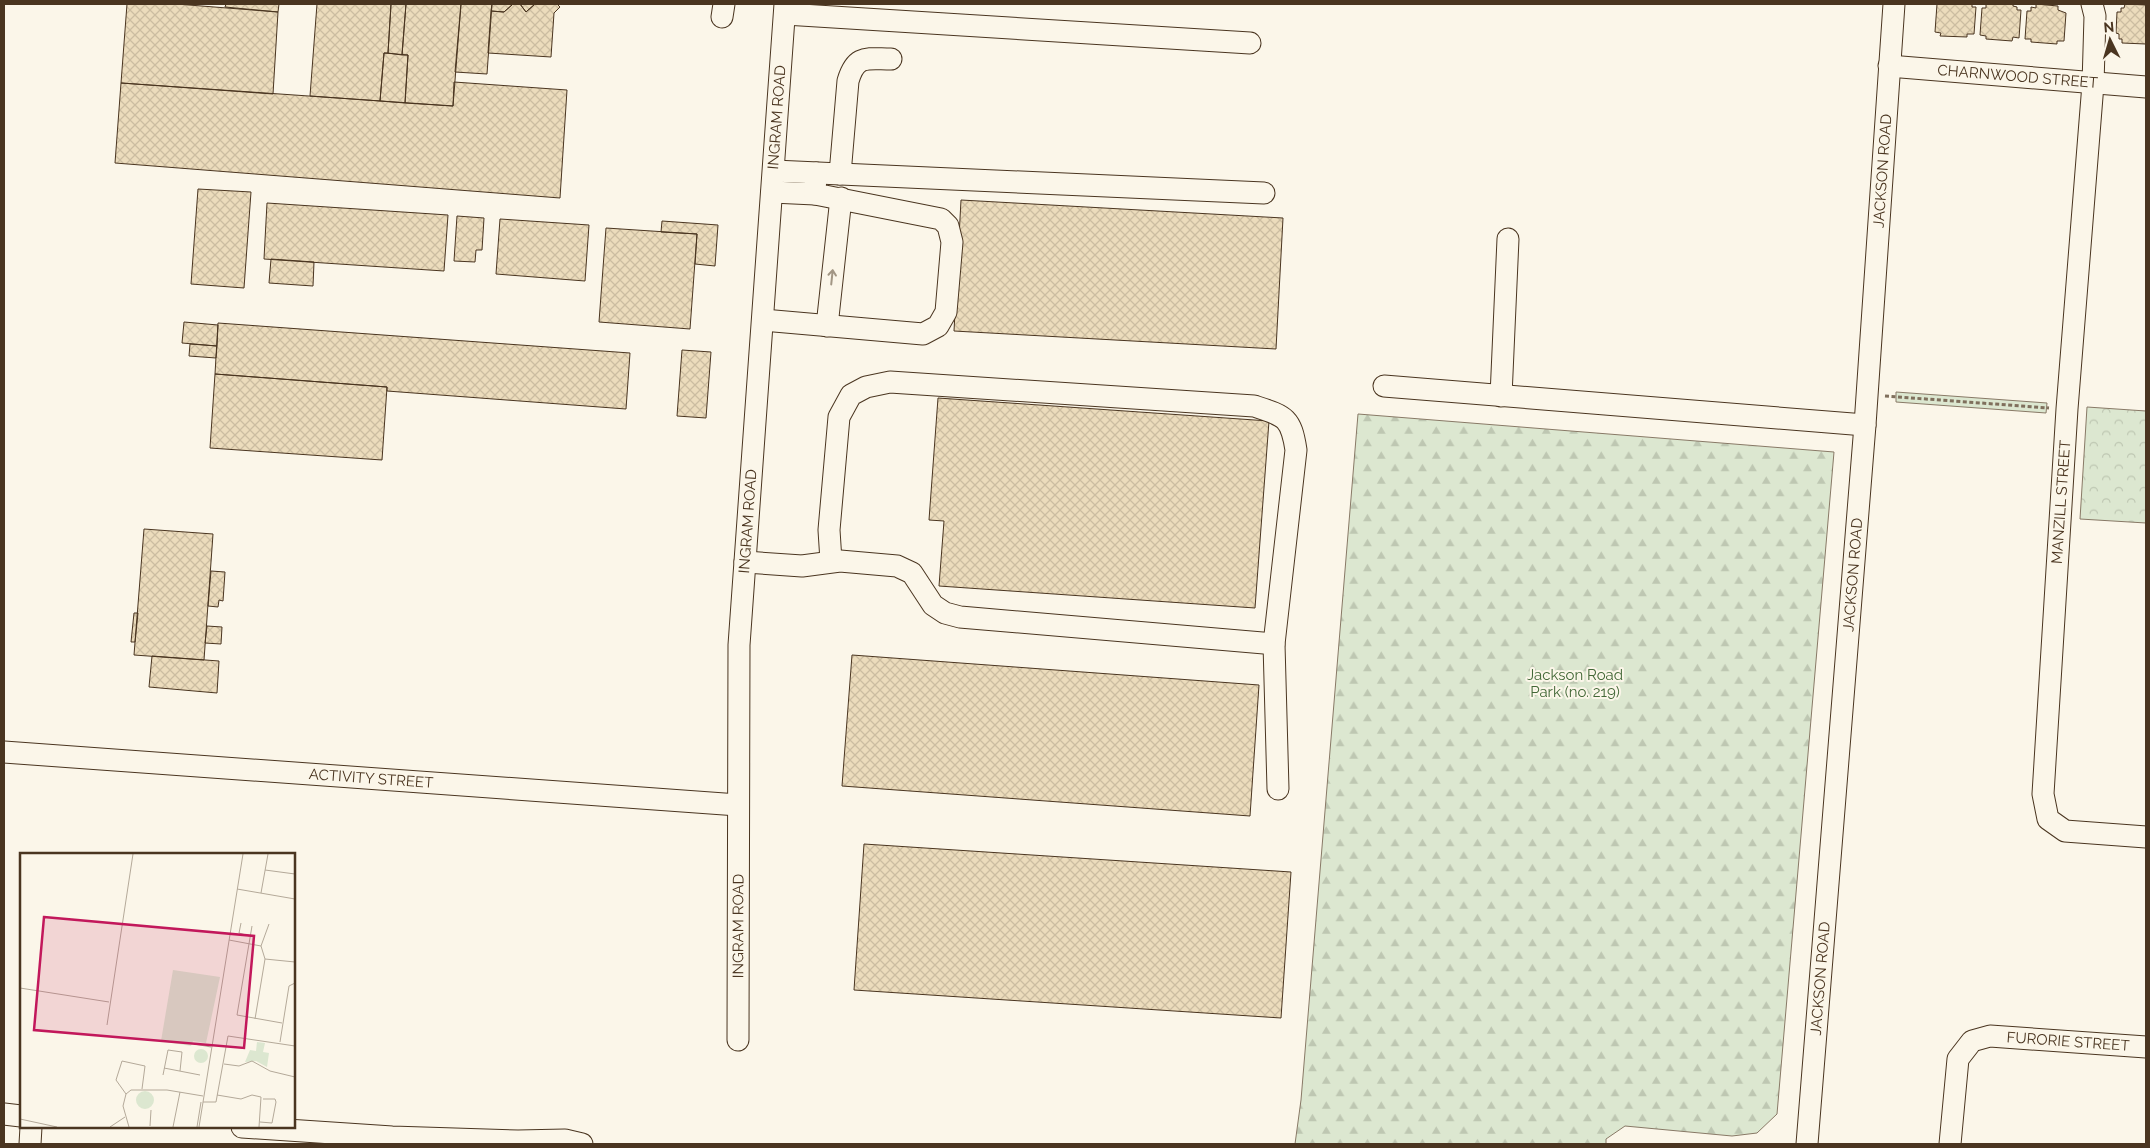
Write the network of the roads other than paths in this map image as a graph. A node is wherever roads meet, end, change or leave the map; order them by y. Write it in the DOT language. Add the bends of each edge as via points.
graph roads {
  1 [pos="1894,4"];
  2 [pos="2092,4"];
  3 [pos="785,9"];
  4 [pos="1250,42"];
  5 [pos="891,59"];
  6 [pos="1889,66"];
  7 [pos="2093,84"];
  8 [pos="2146,87"];
  9 [pos="774,171"];
  10 [pos="816,173"];
  11 [pos="840,174"];
  12 [pos="772,192"];
  13 [pos="1264,193"];
  14 [pos="816,194"];
  15 [pos="841,198"];
  16 [pos="1508,239"];
  17 [pos="763,320"];
  18 [pos="827,326"];
  19 [pos="1384,386"];
  20 [pos="1501,396"];
  21 [pos="1865,425"];
  22 [pos="745,562"];
  23 [pos="831,562"];
  24 [pos="1274,644"];
  25 [pos="4,752"];
  26 [pos="1278,789"];
  27 [pos="738,806"];
  28 [pos="2146,838"];
  29 [pos="738,1040"];
  30 [pos="2146,1047"];
  31 [pos="4,1114"];
  32 [pos="20,1116"];
  33 [pos="31,1128"];
  34 [pos="251,1128"];
  35 [pos="345,1139"];
  36 [pos="30,1144"];
  37 [pos="582,1144"];
  38 [pos="1807,1144"];
  39 [pos="1950,1144"];
  1 -- 6 [label="street, JACKSON ROAD"];
  2 -- 7 [label="street, MANZILL STREET" via="2095,16"];
  3 -- 4 [label="street"];
  3 -- 9 [label="street, INGRAM ROAD"];
  5 -- 11 [label="street" via="864,60 857,62 851,70"];
  6 -- 7 [label="street, CHARNWOOD STREET"];
  6 -- 21 [label="street, JACKSON ROAD"];
  7 -- 8 [label="street, CHARNWOOD STREET"];
  7 -- 28 [label="street, MANZILL STREET" via="2067,409 2043,794 2048,819 2065,831"];
  9 -- 10 [label="street"];
  9 -- 12 [label="street, INGRAM ROAD"];
  10 -- 11 [label="street"];
  10 -- 14 [label="street"];
  11 -- 13 [label="street"];
  12 -- 14 [label="street"];
  12 -- 17 [label="street, INGRAM ROAD"];
  14 -- 15 [label="street"];
  18 -- 15 [label="street, one-way"];
  15 -- 18 [label="street" via="941,219 948,226 952,242 946,312 938,326 923,334"];
  16 -- 20 [label="street"];
  17 -- 18 [label="street"];
  17 -- 22 [label="street, INGRAM ROAD"];
  19 -- 20 [label="street"];
  20 -- 21 [label="street"];
  21 -- 38 [label="street, JACKSON ROAD"];
  22 -- 23 [label="street" via="802,566"];
  22 -- 27 [label="street, INGRAM ROAD" via="739,645"];
  23 -- 24 [label="street" via="897,566 912,573 933,605 960,617"];
  23 -- 24 [label="street" via="829,530 839,417 851,395 866,387 890,382 1254,406 1279,414 1292,428 1296,450"];
  24 -- 26 [label="street"];
  25 -- 27 [label="street, ACTIVITY STREET"];
  27 -- 29 [label="street, INGRAM ROAD"];
  30 -- 39 [label="street, FURORIE STREET" via="1990,1036 1972,1041 1958,1059"];
  31 -- 32 [label="street"];
  33 -- 36 [label="street"];
  34 -- 35 [label="street"];
  35 -- 37 [label="street" via="565,1140"];
}
